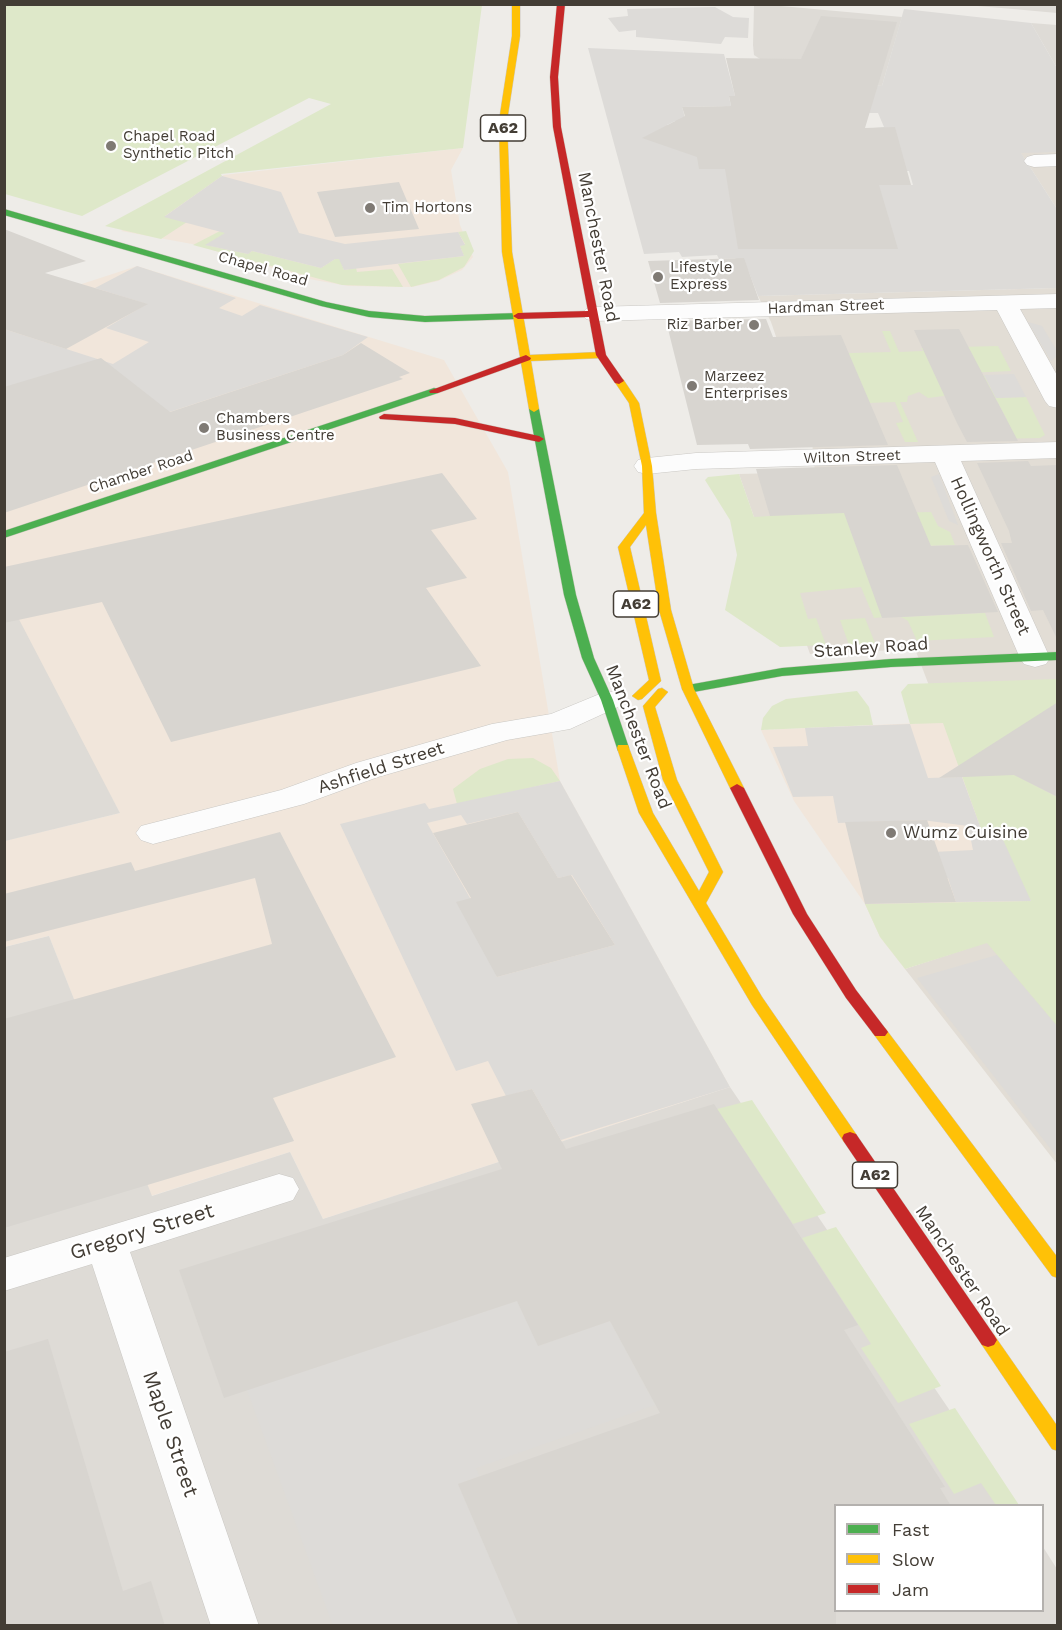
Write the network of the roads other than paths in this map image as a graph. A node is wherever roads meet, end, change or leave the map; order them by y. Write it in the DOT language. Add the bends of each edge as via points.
graph roads {
  1 [pos="516,4"];
  2 [pos="561,4"];
  3 [pos="1058,160"];
  4 [pos="1034,161"];
  5 [pos="4,212"];
  6 [pos="1058,302"];
  7 [pos="1005,303"];
  8 [pos="594,314"];
  9 [pos="518,316"];
  10 [pos="601,355"];
  11 [pos="526,358"];
  12 [pos="1058,401"];
  13 [pos="363,417"];
  14 [pos="539,439"];
  15 [pos="1058,450"];
  16 [pos="945,454"];
  17 [pos="647,466"];
  18 [pos="650,513"];
  19 [pos="4,535"];
  20 [pos="1046,657"];
  21 [pos="688,689"];
  22 [pos="662,692"];
  23 [pos="623,698"];
  24 [pos="153,833"];
  25 [pos="699,903"];
  26 [pos="279,1189"];
  27 [pos="106,1243"];
  28 [pos="1058,1271"];
  29 [pos="4,1275"];
  30 [pos="1058,1443"];
  31 [pos="235,1626"];
  1 -- 9 [label="main road, Manchester Road / A62" via="516,36 503,121 507,252"];
  2 -- 8 [label="main road, Manchester Road / A62" via="554,77 557,126"];
  3 -- 4 [label="street"];
  5 -- 9 [label="main road, Chapel Road" via="369,314 425,319"];
  6 -- 7 [label="street, Hardman Street"];
  7 -- 8 [label="street, Hardman Street"];
  7 -- 12 [label="street"];
  8 -- 9 [label="main road, Chapel Road"];
  8 -- 10 [label="main road, Manchester Road / A62"];
  9 -- 11 [label="main road, Manchester Road / A62"];
  10 -- 11 [label="main road, Chamber Road"];
  10 -- 17 [label="main road, Manchester Road / A62" via="634,403"];
  11 -- 13 [label="main road, Chamber Road"];
  11 -- 14 [label="main road, Manchester Road / A62"];
  13 -- 14 [label="main road" via="455,421"];
  13 -- 19 [label="main road, Chamber Road"];
  14 -- 23 [label="main road, Manchester Road / A62" via="570,596 588,658"];
  15 -- 16 [label="street, Wilton Street"];
  16 -- 17 [label="street, Wilton Street" via="696,461"];
  16 -- 20 [label="street, Hollingworth Street"];
  17 -- 18 [label="main road, Manchester Road / A62"];
  18 -- 21 [label="main road, Manchester Road / A62" via="665,609"];
  18 -- 23 [label="main road, A62" via="624,547 655,681"];
  20 -- 21 [label="main road, Stanley Road" via="782,672"];
  21 -- 22 [label="main road, Stanley Road"];
  21 -- 28 [label="main road, Manchester Road / A62" via="800,914 851,994"];
  22 -- 23 [label="main road, Stanley Road"];
  22 -- 25 [label="main road" via="649,706 670,780 716,872"];
  23 -- 24 [label="street, Ashfield Street" via="559,722 503,730 292,797"];
  23 -- 25 [label="main road, Manchester Road / A62" via="646,813"];
  25 -- 30 [label="main road, Manchester Road / A62" via="757,1001"];
  26 -- 27 [label="street, Gregory Street"];
  27 -- 29 [label="street, Gregory Street"];
  27 -- 31 [label="street, Maple Street"];
}
